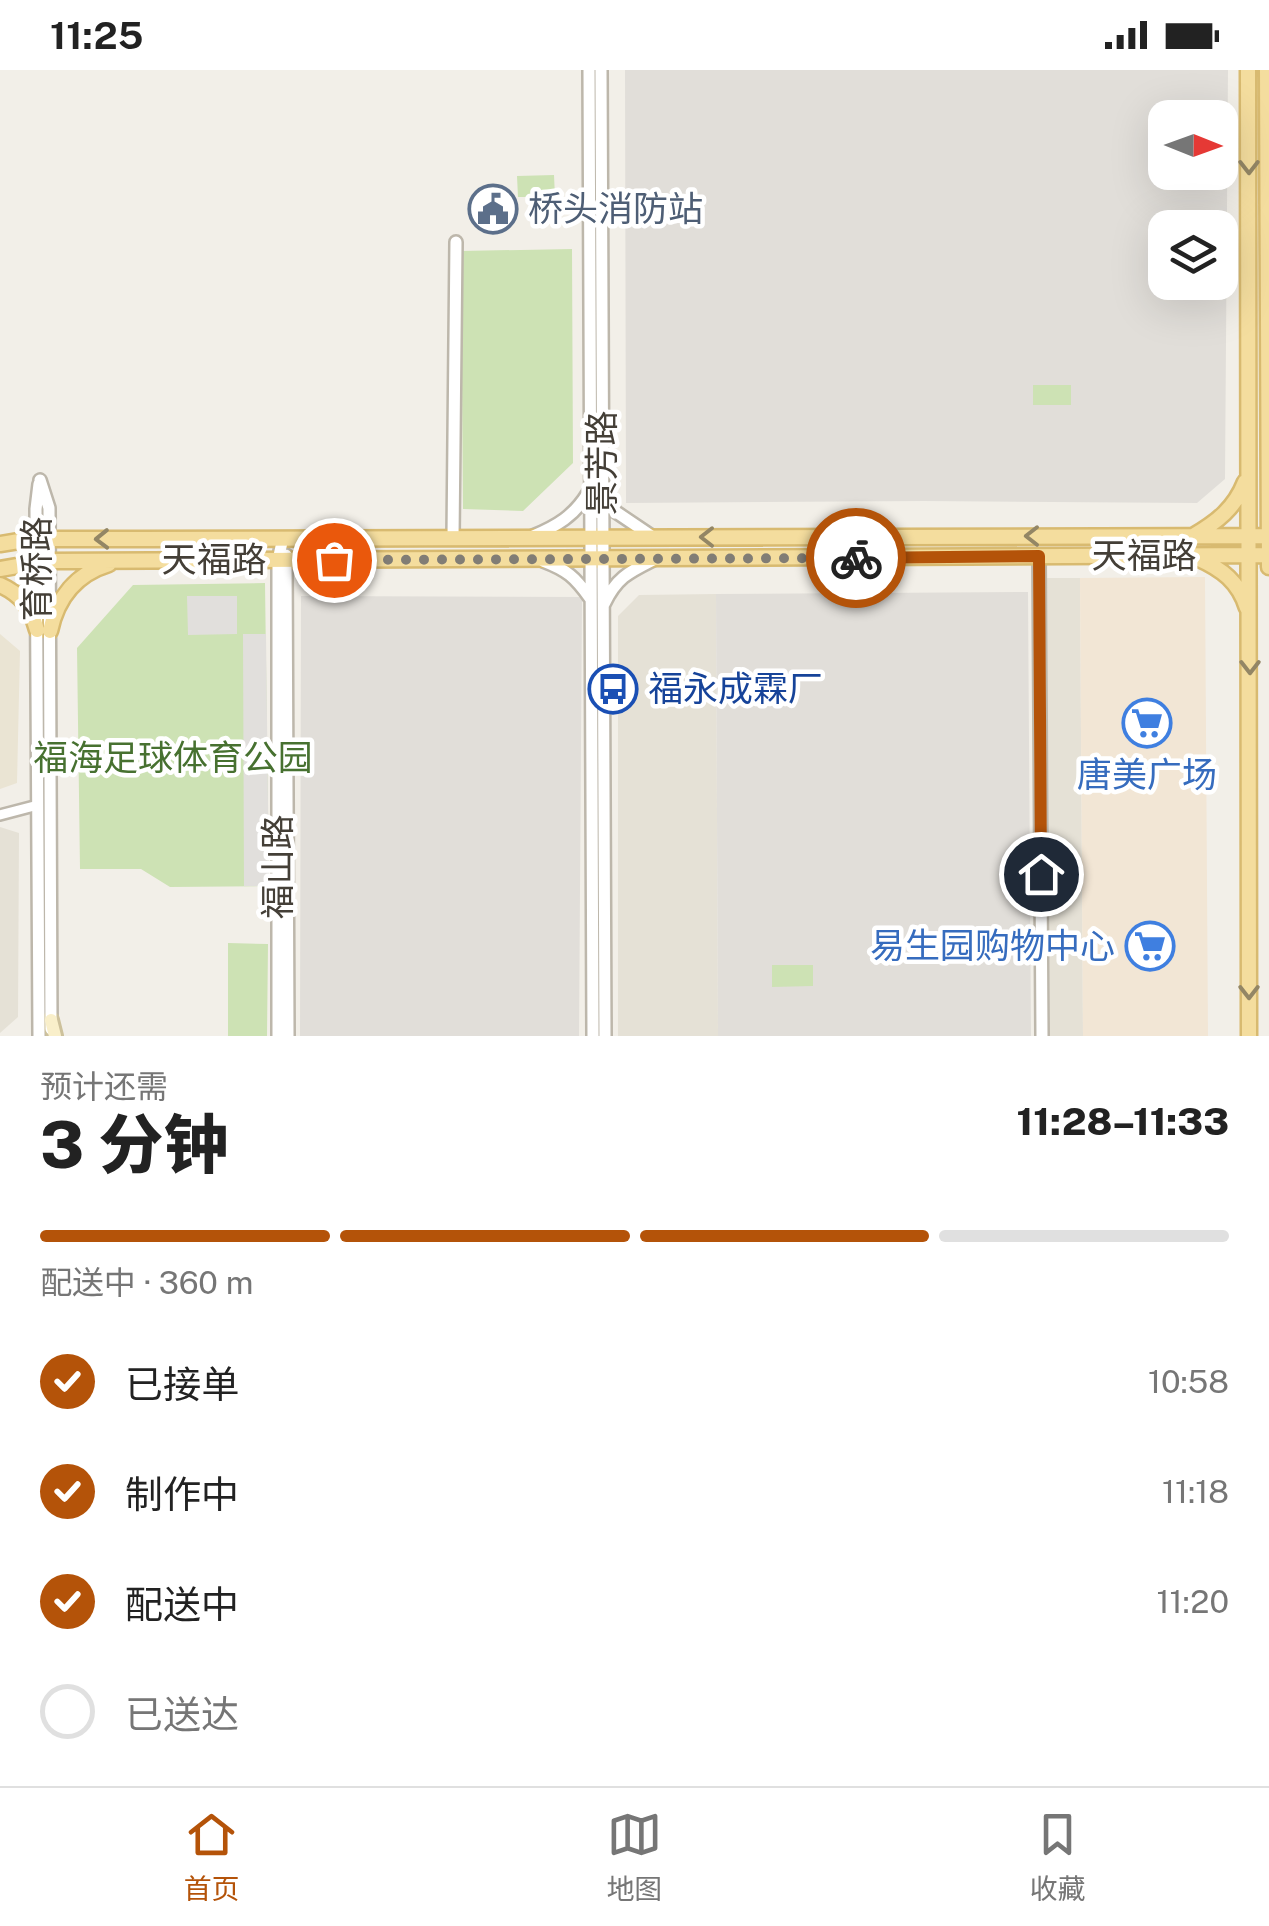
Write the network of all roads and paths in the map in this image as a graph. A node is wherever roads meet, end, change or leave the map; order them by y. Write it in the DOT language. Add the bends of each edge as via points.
graph roads {
  1 [pos="589,70"];
  2 [pos="601,70"];
  3 [pos="1248,70"];
  4 [pos="1267,70"];
  5 [pos="1268,158"];
  6 [pos="456,242"];
  7 [pos="1248,476"];
  8 [pos="1268,483"];
  9 [pos="596,489"];
  10 [pos="1193,536"];
  11 [pos="1249,536"];
  12 [pos="1269,536"];
  13 [pos="453,537"];
  14 [pos="530,537"];
  15 [pos="596,537"];
  16 [pos="653,537"];
  17 [pos="282,538"];
  18 [pos="42,540"];
  19 [pos="0,544"];
  20 [pos="1269,555"];
  21 [pos="1039,556"];
  22 [pos="1192,556"];
  23 [pos="1249,556"];
  24 [pos="539,559"];
  25 [pos="596,559"];
  26 [pos="655,559"];
  27 [pos="128,560"];
  28 [pos="282,560"];
  29 [pos="43,562"];
  30 [pos="1269,566"];
  31 [pos="0,569"];
  32 [pos="0,585"];
  33 [pos="590,598"];
  34 [pos="602,608"];
  35 [pos="1250,616"];
  36 [pos="43,630"];
  37 [pos="38,805"];
  38 [pos="0,815"];
  39 [pos="51,1020"];
  40 [pos="38,1036"];
  41 [pos="53,1036"];
  42 [pos="278,1036"];
  43 [pos="288,1036"];
  44 [pos="593,1036"];
  45 [pos="604,1036"];
  46 [pos="1042,1036"];
  47 [pos="1249,1036"];
  1 -- 9 [label="street, 景芳路"];
  2 -- 9 [label="street, 景芳路"];
  3 -- 7 [label="main road, one-way"];
  4 -- 5 [label="main road"];
  5 -- 8 [label="main road"];
  6 -- 13 [label="street"];
  7 -- 10 [label="main road" via="1228,512"];
  7 -- 11 [label="main road"];
  8 -- 12 [label="main road"];
  9 -- 14 [label="street" via="563,522"];
  9 -- 15 [label="street, 景芳路"];
  9 -- 16 [label="street"];
  10 -- 11 [label="main road, 天福路"];
  10 -- 16 [label="main road, 天福路, one-way"];
  11 -- 12 [label="main road, 天福路"];
  11 -- 23 [label="main road"];
  12 -- 20 [label="main road"];
  13 -- 14 [label="main road, 天福路"];
  13 -- 17 [label="main road, 天福路"];
  14 -- 15 [label="main road, 天福路"];
  15 -- 16 [label="main road, 天福路"];
  15 -- 25 [label="street, 景芳路"];
  17 -- 18 [label="main road, 天福路, one-way"];
  17 -- 28 [label="street, 福山路"];
  18 -- 19 [label="main road, 天福路"];
  18 -- 29 [label="street, 育桥路"];
  20 -- 23 [label="main road, 天福路"];
  20 -- 30 [label="main road"];
  21 -- 22 [label="main road, 天福路"];
  21 -- 26 [label="main road, 天福路"];
  21 -- 46 [label="street"];
  22 -- 23 [label="main road, 天福路"];
  22 -- 35 [label="main road" via="1230,577"];
  23 -- 35 [label="main road"];
  24 -- 25 [label="main road, 天福路"];
  24 -- 28 [label="main road, 天福路"];
  24 -- 33 [label="street" via="575,578"];
  25 -- 26 [label="main road, 天福路"];
  25 -- 33 [label="street, 景芳路"];
  25 -- 34 [label="street, 景芳路"];
  26 -- 34 [label="street" via="625,574"];
  27 -- 28 [label="main road, 天福路"];
  27 -- 29 [label="main road, 天福路"];
  27 -- 36 [label="main road" via="81,578"];
  28 -- 42 [label="street, 福山路"];
  28 -- 43 [label="street, 福山路"];
  29 -- 31 [label="main road, 天福路"];
  29 -- 36 [label="street, 育桥路"];
  32 -- 36 [label="main road" via="16,593"];
  33 -- 44 [label="street, 景芳路"];
  34 -- 45 [label="street, 景芳路"];
  35 -- 47 [label="main road, one-way"];
  36 -- 37 [label="street, 育桥路"];
  36 -- 39 [label="street, 育桥路"];
  37 -- 38 [label="street"];
  37 -- 40 [label="street, 育桥路"];
  39 -- 41 [label="main road"];
}
